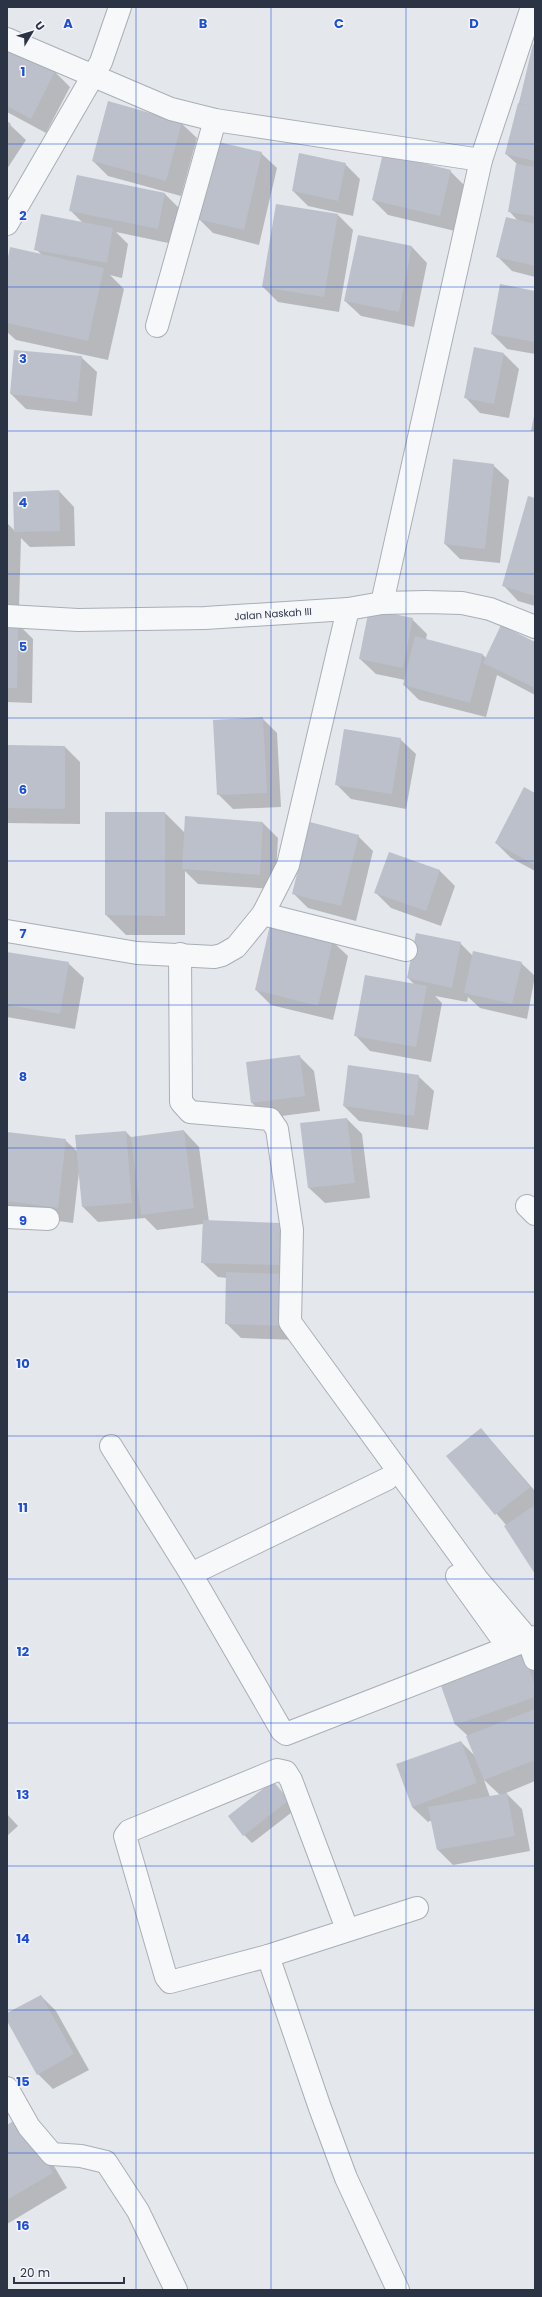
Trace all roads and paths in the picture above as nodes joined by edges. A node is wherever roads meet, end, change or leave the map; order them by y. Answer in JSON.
{"nodes":[{"id":1,"x":120,"y":7,"type":"edge"},
{"id":2,"x":532,"y":7,"type":"edge"},
{"id":3,"x":530,"y":32,"type":"edge"},
{"id":4,"x":7,"y":39,"type":"edge"},
{"id":5,"x":92,"y":75,"type":"junction"},
{"id":6,"x":215,"y":120,"type":"junction"},
{"id":7,"x":481,"y":160,"type":"junction"},
{"id":8,"x":9,"y":217,"type":"edge"},
{"id":9,"x":157,"y":326,"type":"dead end"},
{"id":10,"x":382,"y":603,"type":"junction"},
{"id":11,"x":348,"y":609,"type":"junction"},
{"id":12,"x":7,"y":616,"type":"edge"},
{"id":13,"x":535,"y":627,"type":"edge"},
{"id":14,"x":263,"y":914,"type":"junction"},
{"id":15,"x":7,"y":931,"type":"edge"},
{"id":16,"x":406,"y":950,"type":"dead end"},
{"id":17,"x":180,"y":954,"type":"junction"},
{"id":18,"x":7,"y":1217,"type":"edge"},
{"id":19,"x":48,"y":1219,"type":"dead end"},
{"id":20,"x":303,"y":1360,"type":"dead end"},
{"id":21,"x":111,"y":1446,"type":"dead end"},
{"id":22,"x":387,"y":1479,"type":"junction"},
{"id":23,"x":191,"y":1574,"type":"junction"},
{"id":24,"x":526,"y":1645,"type":"edge"},
{"id":25,"x":417,"y":1908,"type":"dead end"},
{"id":26,"x":347,"y":1929,"type":"junction"},
{"id":27,"x":268,"y":1956,"type":"junction"},
{"id":28,"x":7,"y":2088,"type":"edge"},
{"id":29,"x":176,"y":2290,"type":"edge"},
{"id":30,"x":398,"y":2290,"type":"edge"}],
"edges":[{"from":1,"to":5,"type":"street"},
{"from":2,"to":3,"type":"street"},
{"from":3,"to":7,"type":"street"},
{"from":4,"to":5,"type":"street"},
{"from":5,"to":6,"type":"street"},
{"from":5,"to":8,"type":"street"},
{"from":6,"to":7,"type":"street"},
{"from":6,"to":9,"type":"street"},
{"from":7,"to":10,"type":"street"},
{"from":10,"to":11,"type":"street","name":"Jalan Naskah III"},
{"from":10,"to":13,"type":"street","name":"Jalan Naskah III"},
{"from":11,"to":12,"type":"street","name":"Jalan Naskah III"},
{"from":11,"to":14,"type":"street"},
{"from":14,"to":16,"type":"street"},
{"from":14,"to":17,"type":"street"},
{"from":15,"to":17,"type":"street"},
{"from":17,"to":24,"type":"street"},
{"from":18,"to":19,"type":"street"},
{"from":20,"to":22,"type":"street"},
{"from":21,"to":23,"type":"street"},
{"from":22,"to":23,"type":"street"},
{"from":22,"to":24,"type":"street"},
{"from":23,"to":24,"type":"street"},
{"from":25,"to":26,"type":"street"},
{"from":26,"to":27,"type":"street"},
{"from":26,"to":27,"type":"street"},
{"from":27,"to":30,"type":"street"},
{"from":28,"to":29,"type":"street"}]}
